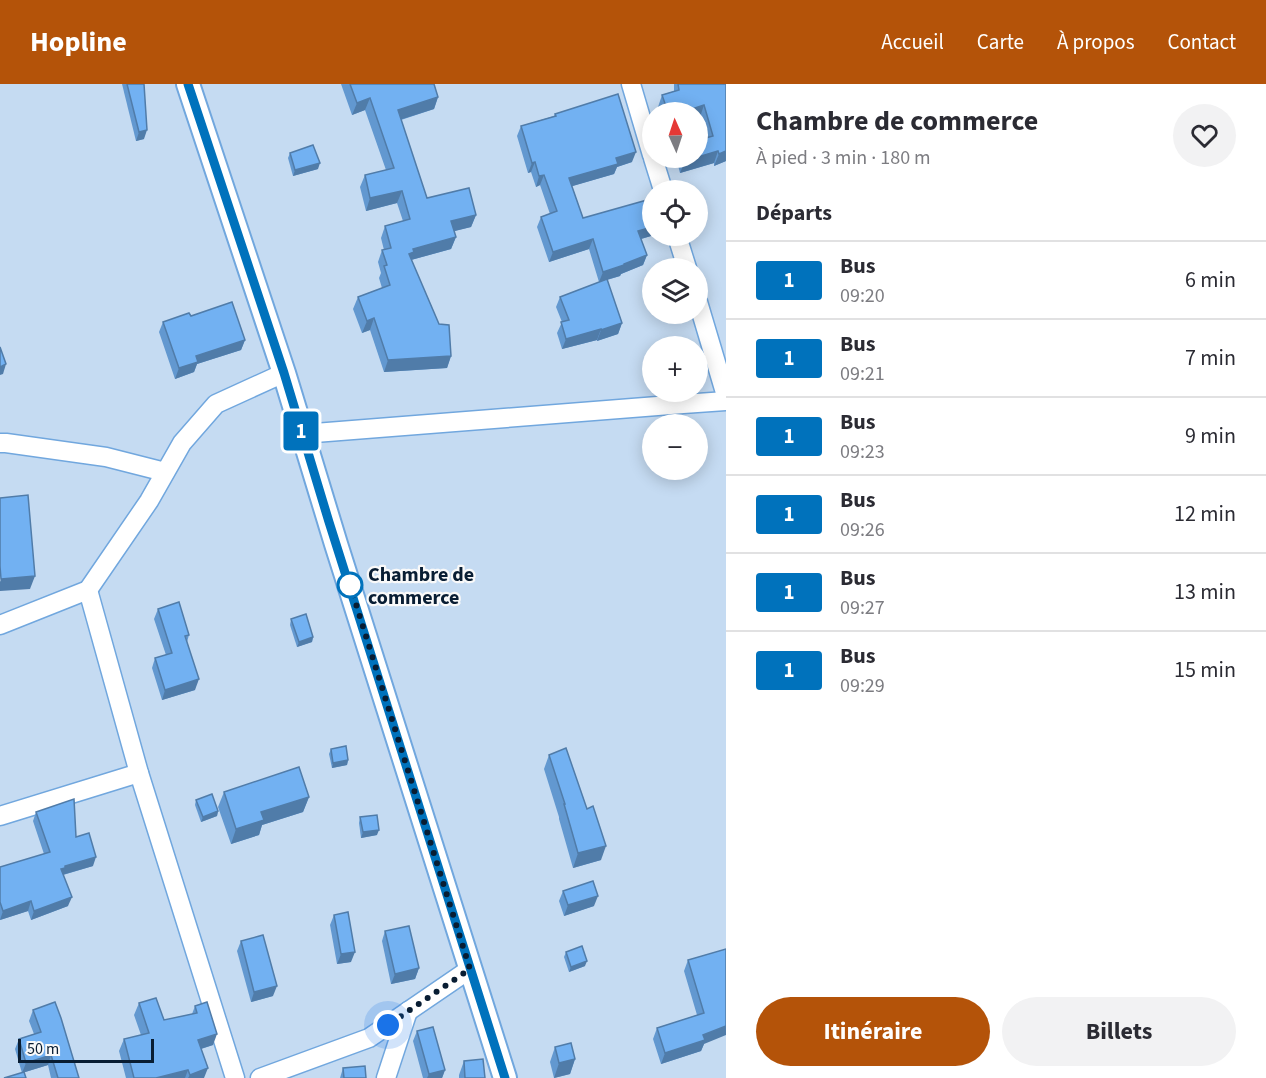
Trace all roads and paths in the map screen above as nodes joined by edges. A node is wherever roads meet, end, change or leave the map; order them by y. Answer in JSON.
{"nodes":[{"id":1,"x":188,"y":84,"type":"edge"},
{"id":2,"x":631,"y":84,"type":"edge"},
{"id":3,"x":642,"y":120,"type":"edge"},
{"id":4,"x":705,"y":324,"type":"edge"},
{"id":5,"x":284,"y":373,"type":"junction"},
{"id":6,"x":726,"y":396,"type":"edge"},
{"id":7,"x":726,"y":401,"type":"edge"},
{"id":8,"x":302,"y":434,"type":"junction"},
{"id":9,"x":0,"y":443,"type":"edge"},
{"id":10,"x":165,"y":472,"type":"junction"},
{"id":11,"x":88,"y":590,"type":"junction"},
{"id":12,"x":0,"y":625,"type":"edge"},
{"id":13,"x":139,"y":773,"type":"junction"},
{"id":14,"x":0,"y":816,"type":"edge"},
{"id":15,"x":470,"y":969,"type":"junction"},
{"id":16,"x":408,"y":1011,"type":"junction"},
{"id":17,"x":235,"y":1078,"type":"edge"},
{"id":18,"x":260,"y":1078,"type":"edge"},
{"id":19,"x":386,"y":1078,"type":"edge"},
{"id":20,"x":506,"y":1078,"type":"edge"}],
"edges":[{"from":1,"to":5,"type":"main road"},
{"from":2,"to":3,"type":"street"},
{"from":4,"to":6,"type":"street"},
{"from":5,"to":8,"type":"main road"},
{"from":5,"to":10,"type":"street"},
{"from":7,"to":8,"type":"street"},
{"from":8,"to":15,"type":"main road"},
{"from":9,"to":10,"type":"street"},
{"from":10,"to":11,"type":"street"},
{"from":11,"to":12,"type":"street"},
{"from":11,"to":13,"type":"street"},
{"from":13,"to":14,"type":"street"},
{"from":13,"to":17,"type":"street"},
{"from":15,"to":16,"type":"street"},
{"from":15,"to":20,"type":"main road"},
{"from":16,"to":18,"type":"street"},
{"from":16,"to":19,"type":"street"}]}
